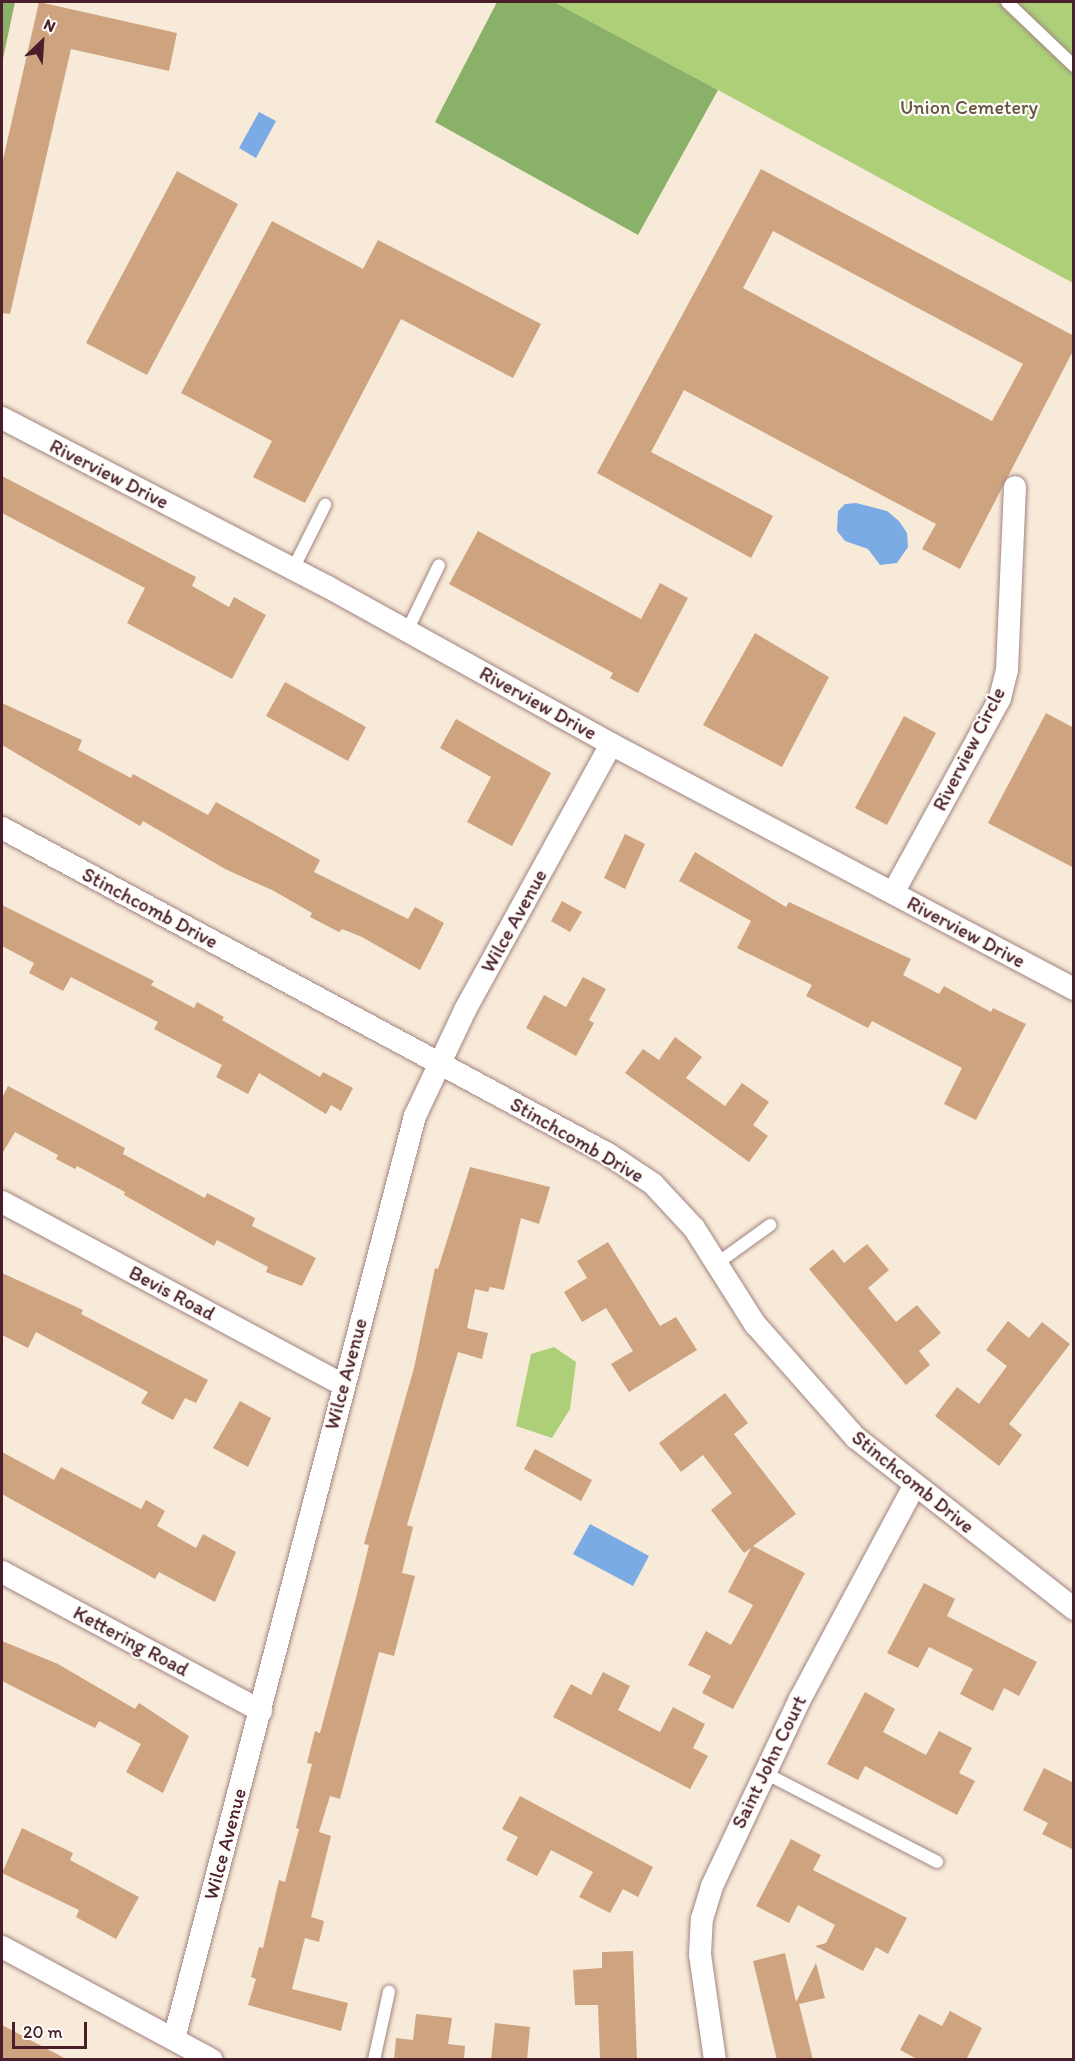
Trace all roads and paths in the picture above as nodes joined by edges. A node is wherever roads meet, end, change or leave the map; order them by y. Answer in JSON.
{"nodes":[{"id":1,"x":1007,"y":2,"type":"edge"},
{"id":2,"x":1074,"y":66,"type":"edge"},
{"id":3,"x":2,"y":418,"type":"edge"},
{"id":4,"x":1015,"y":487,"type":"dead end"},
{"id":5,"x":325,"y":505,"type":"dead end"},
{"id":6,"x":439,"y":565,"type":"dead end"},
{"id":7,"x":293,"y":569,"type":"junction"},
{"id":8,"x":407,"y":631,"type":"junction"},
{"id":9,"x":611,"y":744,"type":"junction"},
{"id":10,"x":2,"y":828,"type":"edge"},
{"id":11,"x":893,"y":893,"type":"junction"},
{"id":12,"x":1074,"y":989,"type":"edge"},
{"id":13,"x":439,"y":1063,"type":"junction"},
{"id":14,"x":2,"y":1202,"type":"edge"},
{"id":15,"x":770,"y":1225,"type":"dead end"},
{"id":16,"x":716,"y":1264,"type":"junction"},
{"id":17,"x":343,"y":1385,"type":"junction"},
{"id":18,"x":914,"y":1486,"type":"junction"},
{"id":19,"x":2,"y":1572,"type":"edge"},
{"id":20,"x":1074,"y":1610,"type":"edge"},
{"id":21,"x":261,"y":1711,"type":"junction"},
{"id":22,"x":763,"y":1772,"type":"junction"},
{"id":23,"x":937,"y":1862,"type":"dead end"},
{"id":24,"x":2,"y":1947,"type":"edge"},
{"id":25,"x":389,"y":1992,"type":"dead end"},
{"id":26,"x":174,"y":2039,"type":"junction"},
{"id":27,"x":212,"y":2060,"type":"edge"},
{"id":28,"x":374,"y":2060,"type":"edge"},
{"id":29,"x":715,"y":2060,"type":"edge"}],
"edges":[{"from":1,"to":2,"type":"lane"},
{"from":3,"to":7,"type":"street","name":"Riverview Drive"},
{"from":4,"to":11,"type":"street","name":"Riverview Circle"},
{"from":5,"to":7,"type":"lane"},
{"from":6,"to":8,"type":"lane"},
{"from":7,"to":8,"type":"street","name":"Riverview Drive"},
{"from":8,"to":9,"type":"street","name":"Riverview Drive"},
{"from":9,"to":11,"type":"street","name":"Riverview Drive"},
{"from":9,"to":13,"type":"street","name":"Wilce Avenue"},
{"from":10,"to":13,"type":"street","name":"Stinchcomb Drive"},
{"from":11,"to":12,"type":"street","name":"Riverview Drive"},
{"from":13,"to":16,"type":"street","name":"Stinchcomb Drive"},
{"from":13,"to":17,"type":"street","name":"Wilce Avenue"},
{"from":14,"to":17,"type":"street","name":"Bevis Road"},
{"from":15,"to":16,"type":"lane"},
{"from":16,"to":18,"type":"street","name":"Stinchcomb Drive"},
{"from":17,"to":21,"type":"street","name":"Wilce Avenue"},
{"from":18,"to":20,"type":"street","name":"Stinchcomb Drive"},
{"from":18,"to":22,"type":"street","name":"Saint John Court"},
{"from":19,"to":21,"type":"street","name":"Kettering Road"},
{"from":21,"to":26,"type":"street","name":"Wilce Avenue"},
{"from":22,"to":23,"type":"lane"},
{"from":22,"to":29,"type":"street","name":"Saint John Court"},
{"from":24,"to":26,"type":"street"},
{"from":25,"to":28,"type":"lane"},
{"from":26,"to":27,"type":"street"}]}
